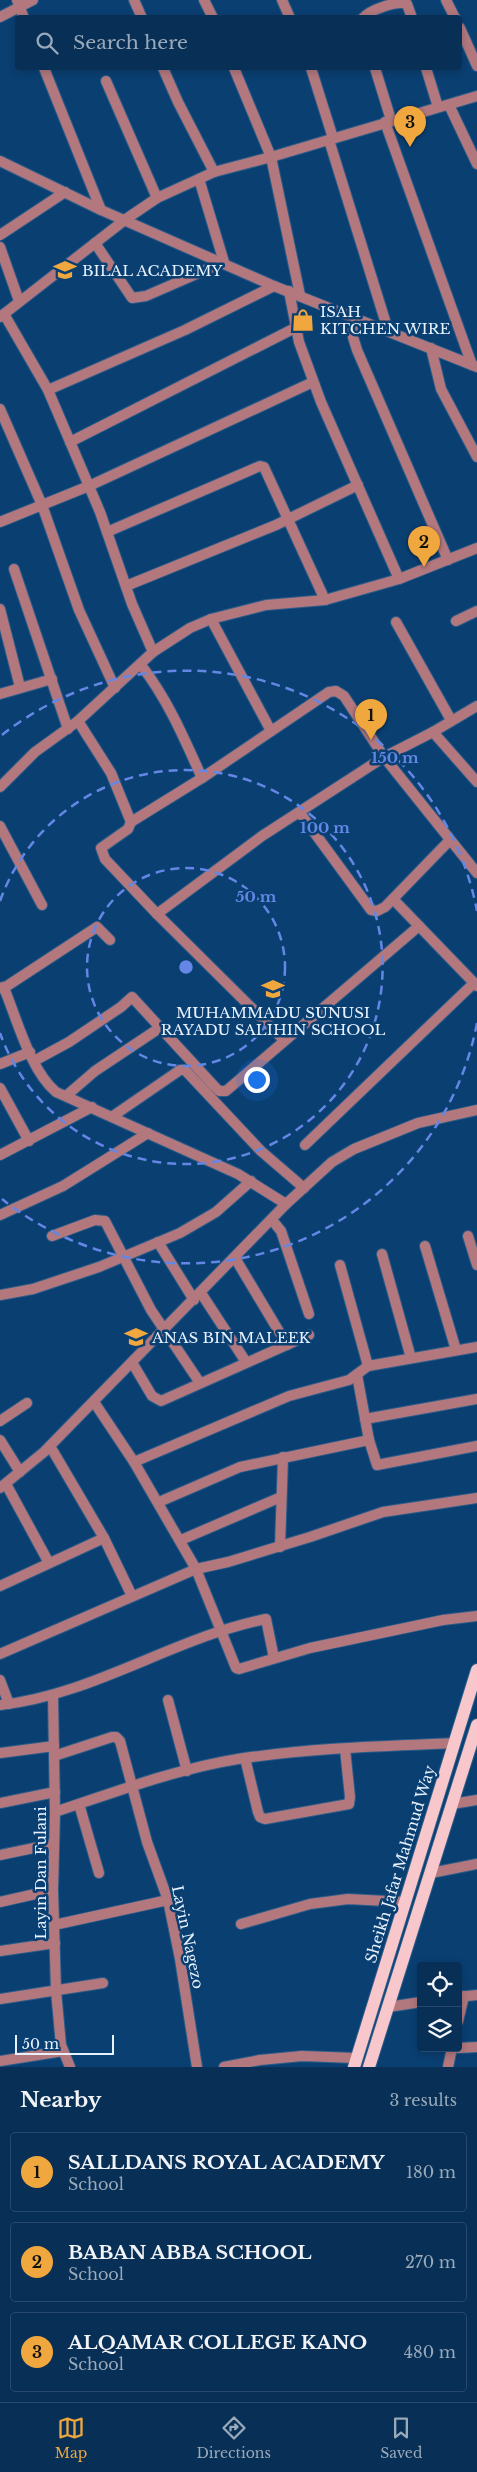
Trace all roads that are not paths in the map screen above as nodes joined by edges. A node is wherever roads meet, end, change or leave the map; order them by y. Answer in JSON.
{"nodes":[{"id":1,"x":33,"y":0,"type":"edge"},
{"id":2,"x":134,"y":0,"type":"edge"},
{"id":3,"x":204,"y":0,"type":"edge"},
{"id":4,"x":282,"y":0,"type":"edge"},
{"id":5,"x":446,"y":0,"type":"edge"},
{"id":6,"x":19,"y":4,"type":"edge"},
{"id":7,"x":141,"y":15,"type":"edge"},
{"id":8,"x":212,"y":15,"type":"edge"},
{"id":9,"x":289,"y":15,"type":"edge"},
{"id":10,"x":366,"y":15,"type":"edge"},
{"id":11,"x":411,"y":15,"type":"edge"},
{"id":12,"x":454,"y":15,"type":"edge"},
{"id":13,"x":0,"y":17,"type":"edge"},
{"id":14,"x":462,"y":32,"type":"edge"},
{"id":15,"x":477,"y":66,"type":"edge"},
{"id":16,"x":45,"y":70,"type":"edge"},
{"id":17,"x":164,"y":70,"type":"edge"},
{"id":18,"x":235,"y":70,"type":"edge"},
{"id":19,"x":311,"y":70,"type":"edge"},
{"id":20,"x":375,"y":70,"type":"edge"},
{"id":21,"x":427,"y":70,"type":"edge"},
{"id":22,"x":106,"y":82,"type":"dead end"},
{"id":23,"x":477,"y":96,"type":"edge"},
{"id":24,"x":449,"y":105,"type":"junction"},
{"id":25,"x":438,"y":108,"type":"junction"},
{"id":26,"x":388,"y":121,"type":"junction"},
{"id":27,"x":331,"y":139,"type":"junction"},
{"id":28,"x":271,"y":157,"type":"junction"},
{"id":29,"x":1,"y":159,"type":"edge"},
{"id":30,"x":477,"y":164,"type":"edge"},
{"id":31,"x":214,"y":172,"type":"junction"},
{"id":32,"x":199,"y":180,"type":"junction"},
{"id":33,"x":65,"y":192,"type":"junction"},
{"id":34,"x":157,"y":198,"type":"junction"},
{"id":35,"x":101,"y":210,"type":"junction"},
{"id":36,"x":126,"y":219,"type":"junction"},
{"id":37,"x":0,"y":235,"type":"edge"},
{"id":38,"x":95,"y":243,"type":"junction"},
{"id":39,"x":0,"y":247,"type":"edge"},
{"id":40,"x":224,"y":262,"type":"junction"},
{"id":41,"x":274,"y":286,"type":"junction"},
{"id":42,"x":289,"y":291,"type":"junction"},
{"id":43,"x":300,"y":295,"type":"junction"},
{"id":44,"x":19,"y":301,"type":"junction"},
{"id":45,"x":2,"y":316,"type":"edge"},
{"id":46,"x":352,"y":316,"type":"junction"},
{"id":47,"x":295,"y":328,"type":"junction"},
{"id":48,"x":388,"y":330,"type":"junction"},
{"id":49,"x":431,"y":348,"type":"junction"},
{"id":50,"x":475,"y":366,"type":"edge"},
{"id":51,"x":313,"y":382,"type":"junction"},
{"id":52,"x":48,"y":390,"type":"junction"},
{"id":53,"x":0,"y":409,"type":"edge"},
{"id":54,"x":70,"y":442,"type":"junction"},
{"id":55,"x":477,"y":457,"type":"edge"},
{"id":56,"x":358,"y":485,"type":"junction"},
{"id":57,"x":89,"y":486,"type":"junction"},
{"id":58,"x":42,"y":505,"type":"junction"},
{"id":59,"x":288,"y":519,"type":"junction"},
{"id":60,"x":0,"y":522,"type":"edge"},
{"id":61,"x":107,"y":532,"type":"junction"},
{"id":62,"x":477,"y":548,"type":"edge"},
{"id":63,"x":448,"y":560,"type":"junction"},
{"id":64,"x":14,"y":569,"type":"dead end"},
{"id":65,"x":399,"y":579,"type":"junction"},
{"id":66,"x":126,"y":586,"type":"junction"},
{"id":67,"x":325,"y":600,"type":"junction"},
{"id":68,"x":0,"y":609,"type":"edge"},
{"id":69,"x":477,"y":611,"type":"edge"},
{"id":70,"x":211,"y":619,"type":"junction"},
{"id":71,"x":456,"y":621,"type":"dead end"},
{"id":72,"x":396,"y":622,"type":"dead end"},
{"id":73,"x":3,"y":630,"type":"edge"},
{"id":74,"x":153,"y":652,"type":"junction"},
{"id":75,"x":141,"y":665,"type":"junction"},
{"id":76,"x":52,"y":680,"type":"junction"},
{"id":77,"x":20,"y":687,"type":"junction"},
{"id":78,"x":115,"y":688,"type":"junction"},
{"id":79,"x":0,"y":694,"type":"edge"},
{"id":80,"x":477,"y":706,"type":"edge"},
{"id":81,"x":451,"y":720,"type":"junction"},
{"id":82,"x":78,"y":721,"type":"junction"},
{"id":83,"x":68,"y":728,"type":"junction"},
{"id":84,"x":271,"y":731,"type":"junction"},
{"id":85,"x":433,"y":732,"type":"junction"},
{"id":86,"x":384,"y":757,"type":"junction"},
{"id":87,"x":202,"y":778,"type":"junction"},
{"id":88,"x":477,"y":782,"type":"edge"},
{"id":89,"x":0,"y":787,"type":"edge"},
{"id":90,"x":300,"y":813,"type":"junction"},
{"id":91,"x":131,"y":822,"type":"junction"},
{"id":92,"x":0,"y":826,"type":"edge"},
{"id":93,"x":449,"y":840,"type":"junction"},
{"id":94,"x":477,"y":873,"type":"edge"},
{"id":95,"x":393,"y":899,"type":"junction"},
{"id":96,"x":42,"y":905,"type":"dead end"},
{"id":97,"x":157,"y":914,"type":"junction"},
{"id":98,"x":419,"y":926,"type":"junction"},
{"id":99,"x":110,"y":940,"type":"dead end"},
{"id":100,"x":476,"y":985,"type":"edge"},
{"id":101,"x":2,"y":988,"type":"edge"},
{"id":102,"x":161,"y":1027,"type":"junction"},
{"id":103,"x":284,"y":1040,"type":"junction"},
{"id":104,"x":32,"y":1056,"type":"junction"},
{"id":105,"x":0,"y":1064,"type":"edge"},
{"id":106,"x":0,"y":1088,"type":"edge"},
{"id":107,"x":66,"y":1096,"type":"junction"},
{"id":108,"x":92,"y":1107,"type":"junction"},
{"id":109,"x":477,"y":1110,"type":"edge"},
{"id":110,"x":113,"y":1116,"type":"junction"},
{"id":111,"x":148,"y":1133,"type":"junction"},
{"id":112,"x":29,"y":1141,"type":"junction"},
{"id":113,"x":305,"y":1145,"type":"dead end"},
{"id":114,"x":0,"y":1156,"type":"edge"},
{"id":115,"x":251,"y":1181,"type":"junction"},
{"id":116,"x":304,"y":1188,"type":"junction"},
{"id":117,"x":286,"y":1204,"type":"junction"},
{"id":118,"x":0,"y":1215,"type":"edge"},
{"id":119,"x":272,"y":1220,"type":"junction"},
{"id":120,"x":52,"y":1236,"type":"dead end"},
{"id":121,"x":468,"y":1236,"type":"dead end"},
{"id":122,"x":158,"y":1242,"type":"junction"},
{"id":123,"x":425,"y":1246,"type":"dead end"},
{"id":124,"x":382,"y":1254,"type":"dead end"},
{"id":125,"x":123,"y":1257,"type":"junction"},
{"id":126,"x":235,"y":1258,"type":"junction"},
{"id":127,"x":340,"y":1265,"type":"dead end"},
{"id":128,"x":477,"y":1265,"type":"edge"},
{"id":129,"x":0,"y":1295,"type":"edge"},
{"id":130,"x":197,"y":1296,"type":"junction"},
{"id":131,"x":309,"y":1314,"type":"dead end"},
{"id":132,"x":165,"y":1329,"type":"junction"},
{"id":133,"x":309,"y":1335,"type":"dead end"},
{"id":134,"x":287,"y":1345,"type":"junction"},
{"id":135,"x":477,"y":1347,"type":"edge"},
{"id":136,"x":456,"y":1350,"type":"junction"},
{"id":137,"x":411,"y":1358,"type":"junction"},
{"id":138,"x":246,"y":1362,"type":"junction"},
{"id":139,"x":132,"y":1364,"type":"junction"},
{"id":140,"x":368,"y":1366,"type":"junction"},
{"id":141,"x":357,"y":1375,"type":"junction"},
{"id":142,"x":200,"y":1383,"type":"junction"},
{"id":143,"x":477,"y":1399,"type":"edge"},
{"id":144,"x":94,"y":1402,"type":"junction"},
{"id":145,"x":27,"y":1403,"type":"dead end"},
{"id":146,"x":366,"y":1419,"type":"junction"},
{"id":147,"x":0,"y":1421,"type":"edge"},
{"id":148,"x":0,"y":1440,"type":"edge"},
{"id":149,"x":369,"y":1440,"type":"junction"},
{"id":150,"x":50,"y":1446,"type":"junction"},
{"id":151,"x":477,"y":1446,"type":"edge"},
{"id":152,"x":283,"y":1457,"type":"junction"},
{"id":153,"x":134,"y":1462,"type":"junction"},
{"id":154,"x":20,"y":1472,"type":"junction"},
{"id":155,"x":3,"y":1486,"type":"edge"},
{"id":156,"x":281,"y":1497,"type":"junction"},
{"id":157,"x":477,"y":1498,"type":"edge"},
{"id":158,"x":158,"y":1502,"type":"junction"},
{"id":159,"x":104,"y":1538,"type":"junction"},
{"id":160,"x":181,"y":1540,"type":"junction"},
{"id":161,"x":280,"y":1546,"type":"junction"},
{"id":162,"x":49,"y":1563,"type":"junction"},
{"id":163,"x":196,"y":1568,"type":"junction"},
{"id":164,"x":0,"y":1585,"type":"edge"},
{"id":165,"x":132,"y":1596,"type":"junction"},
{"id":166,"x":477,"y":1616,"type":"edge"},
{"id":167,"x":220,"y":1633,"type":"junction"},
{"id":168,"x":0,"y":1654,"type":"edge"},
{"id":169,"x":274,"y":1658,"type":"junction"},
{"id":170,"x":477,"y":1670,"type":"edge"},
{"id":171,"x":0,"y":1680,"type":"edge"},
{"id":172,"x":53,"y":1695,"type":"junction"},
{"id":173,"x":168,"y":1700,"type":"dead end"},
{"id":174,"x":5,"y":1705,"type":"edge"},
{"id":175,"x":476,"y":1729,"type":"edge"},
{"id":176,"x":454,"y":1743,"type":"junction"},
{"id":177,"x":345,"y":1749,"type":"junction"},
{"id":178,"x":54,"y":1751,"type":"junction"},
{"id":179,"x":0,"y":1753,"type":"edge"},
{"id":180,"x":244,"y":1758,"type":"junction"},
{"id":181,"x":187,"y":1771,"type":"junction"},
{"id":182,"x":131,"y":1787,"type":"junction"},
{"id":183,"x":55,"y":1792,"type":"junction"},
{"id":184,"x":477,"y":1800,"type":"edge"},
{"id":185,"x":0,"y":1803,"type":"edge"},
{"id":186,"x":79,"y":1804,"type":"junction"},
{"id":187,"x":452,"y":1804,"type":"junction"},
{"id":188,"x":55,"y":1812,"type":"junction"},
{"id":189,"x":53,"y":1844,"type":"junction"},
{"id":190,"x":0,"y":1855,"type":"edge"},
{"id":191,"x":477,"y":1864,"type":"edge"},
{"id":192,"x":99,"y":1873,"type":"dead end"},
{"id":193,"x":431,"y":1873,"type":"junction"},
{"id":194,"x":53,"y":1890,"type":"junction"},
{"id":195,"x":168,"y":1900,"type":"junction"},
{"id":196,"x":0,"y":1902,"type":"edge"},
{"id":197,"x":406,"y":1902,"type":"junction"},
{"id":198,"x":241,"y":1924,"type":"dead end"},
{"id":199,"x":54,"y":1925,"type":"junction"},
{"id":200,"x":55,"y":1943,"type":"junction"},
{"id":201,"x":0,"y":1951,"type":"edge"},
{"id":202,"x":103,"y":1982,"type":"dead end"},
{"id":203,"x":56,"y":1991,"type":"junction"},
{"id":204,"x":477,"y":1994,"type":"edge"},
{"id":205,"x":462,"y":1997,"type":"edge"},
{"id":206,"x":0,"y":1998,"type":"edge"},
{"id":207,"x":417,"y":2003,"type":"edge"},
{"id":208,"x":388,"y":2007,"type":"junction"},
{"id":209,"x":477,"y":2047,"type":"edge"},
{"id":210,"x":462,"y":2048,"type":"edge"},
{"id":211,"x":63,"y":2051,"type":"junction"},
{"id":212,"x":453,"y":2052,"type":"edge"},
{"id":213,"x":0,"y":2061,"type":"edge"},
{"id":214,"x":355,"y":2063,"type":"edge"},
{"id":215,"x":70,"y":2067,"type":"edge"},
{"id":216,"x":197,"y":2067,"type":"edge"},
{"id":217,"x":224,"y":2067,"type":"edge"},
{"id":218,"x":369,"y":2067,"type":"edge"},
{"id":219,"x":448,"y":2067,"type":"edge"}],
"edges":[{"from":1,"to":6,"type":"street"},
{"from":2,"to":7,"type":"street"},
{"from":3,"to":8,"type":"street"},
{"from":4,"to":9,"type":"street"},
{"from":5,"to":12,"type":"street"},
{"from":6,"to":13,"type":"street"},
{"from":10,"to":11,"type":"street"},
{"from":14,"to":15,"type":"street"},
{"from":16,"to":35,"type":"street"},
{"from":17,"to":31,"type":"street"},
{"from":18,"to":28,"type":"street"},
{"from":19,"to":27,"type":"street"},
{"from":20,"to":26,"type":"street"},
{"from":21,"to":25,"type":"street"},
{"from":22,"to":34,"type":"street"},
{"from":23,"to":24,"type":"street"},
{"from":24,"to":25,"type":"street"},
{"from":24,"to":30,"type":"street"},
{"from":25,"to":26,"type":"street"},
{"from":26,"to":27,"type":"street"},
{"from":26,"to":50,"type":"street"},
{"from":27,"to":28,"type":"street"},
{"from":27,"to":48,"type":"street"},
{"from":28,"to":31,"type":"street"},
{"from":28,"to":43,"type":"street"},
{"from":29,"to":33,"type":"street"},
{"from":31,"to":32,"type":"street"},
{"from":32,"to":34,"type":"street"},
{"from":32,"to":40,"type":"street"},
{"from":33,"to":35,"type":"street"},
{"from":33,"to":37,"type":"street"},
{"from":34,"to":36,"type":"street"},
{"from":35,"to":36,"type":"street"},
{"from":36,"to":38,"type":"street"},
{"from":36,"to":40,"type":"street"},
{"from":38,"to":40,"type":"street"},
{"from":38,"to":44,"type":"street"},
{"from":39,"to":44,"type":"street"},
{"from":40,"to":41,"type":"street"},
{"from":41,"to":42,"type":"street"},
{"from":41,"to":52,"type":"street"},
{"from":42,"to":43,"type":"street"},
{"from":42,"to":47,"type":"street"},
{"from":43,"to":46,"type":"street"},
{"from":44,"to":45,"type":"street"},
{"from":45,"to":52,"type":"street"},
{"from":46,"to":48,"type":"street"},
{"from":46,"to":63,"type":"street"},
{"from":47,"to":51,"type":"street"},
{"from":47,"to":54,"type":"street"},
{"from":48,"to":49,"type":"street"},
{"from":49,"to":50,"type":"street"},
{"from":49,"to":55,"type":"street"},
{"from":51,"to":56,"type":"street"},
{"from":51,"to":57,"type":"street"},
{"from":52,"to":54,"type":"street"},
{"from":53,"to":58,"type":"street"},
{"from":54,"to":57,"type":"street"},
{"from":56,"to":59,"type":"street"},
{"from":56,"to":65,"type":"street"},
{"from":57,"to":58,"type":"street"},
{"from":57,"to":61,"type":"street"},
{"from":58,"to":60,"type":"street"},
{"from":58,"to":78,"type":"street"},
{"from":59,"to":61,"type":"street"},
{"from":59,"to":66,"type":"street"},
{"from":59,"to":67,"type":"street"},
{"from":61,"to":66,"type":"street"},
{"from":62,"to":63,"type":"street"},
{"from":63,"to":65,"type":"street"},
{"from":64,"to":76,"type":"street"},
{"from":65,"to":67,"type":"street"},
{"from":66,"to":74,"type":"street"},
{"from":67,"to":70,"type":"street"},
{"from":68,"to":73,"type":"street"},
{"from":69,"to":71,"type":"street"},
{"from":70,"to":74,"type":"street"},
{"from":70,"to":84,"type":"street"},
{"from":72,"to":81,"type":"street"},
{"from":73,"to":77,"type":"street"},
{"from":74,"to":75,"type":"street"},
{"from":75,"to":78,"type":"street"},
{"from":75,"to":87,"type":"street"},
{"from":76,"to":77,"type":"street"},
{"from":76,"to":83,"type":"street"},
{"from":77,"to":79,"type":"street"},
{"from":78,"to":82,"type":"street"},
{"from":80,"to":81,"type":"street"},
{"from":81,"to":85,"type":"street"},
{"from":82,"to":83,"type":"street"},
{"from":82,"to":91,"type":"street"},
{"from":83,"to":89,"type":"street"},
{"from":84,"to":86,"type":"street"},
{"from":84,"to":87,"type":"street"},
{"from":85,"to":86,"type":"street"},
{"from":85,"to":88,"type":"street"},
{"from":86,"to":90,"type":"street"},
{"from":86,"to":93,"type":"street"},
{"from":87,"to":91,"type":"street"},
{"from":90,"to":95,"type":"street"},
{"from":90,"to":97,"type":"street"},
{"from":91,"to":97,"type":"street"},
{"from":92,"to":96,"type":"street"},
{"from":93,"to":94,"type":"street"},
{"from":93,"to":95,"type":"street"},
{"from":95,"to":98,"type":"street"},
{"from":97,"to":103,"type":"street"},
{"from":98,"to":100,"type":"street"},
{"from":98,"to":103,"type":"street"},
{"from":99,"to":101,"type":"street"},
{"from":100,"to":113,"type":"street"},
{"from":101,"to":104,"type":"street"},
{"from":102,"to":103,"type":"street"},
{"from":102,"to":104,"type":"street"},
{"from":102,"to":107,"type":"street"},
{"from":104,"to":105,"type":"street"},
{"from":104,"to":107,"type":"street"},
{"from":106,"to":112,"type":"street"},
{"from":107,"to":108,"type":"street"},
{"from":108,"to":110,"type":"street"},
{"from":108,"to":112,"type":"street"},
{"from":109,"to":116,"type":"street"},
{"from":110,"to":111,"type":"street"},
{"from":110,"to":116,"type":"street"},
{"from":111,"to":115,"type":"street"},
{"from":111,"to":118,"type":"street"},
{"from":112,"to":114,"type":"street"},
{"from":115,"to":117,"type":"street"},
{"from":115,"to":122,"type":"street"},
{"from":116,"to":117,"type":"street"},
{"from":117,"to":119,"type":"street"},
{"from":119,"to":126,"type":"street"},
{"from":119,"to":131,"type":"street"},
{"from":120,"to":125,"type":"street"},
{"from":121,"to":128,"type":"street"},
{"from":122,"to":125,"type":"street"},
{"from":122,"to":130,"type":"street"},
{"from":123,"to":136,"type":"street"},
{"from":124,"to":137,"type":"street"},
{"from":125,"to":129,"type":"street"},
{"from":125,"to":132,"type":"street"},
{"from":126,"to":130,"type":"street"},
{"from":126,"to":134,"type":"street"},
{"from":127,"to":140,"type":"street"},
{"from":130,"to":132,"type":"street"},
{"from":130,"to":138,"type":"street"},
{"from":132,"to":139,"type":"street"},
{"from":132,"to":142,"type":"street"},
{"from":133,"to":134,"type":"street"},
{"from":134,"to":138,"type":"street"},
{"from":135,"to":136,"type":"street"},
{"from":136,"to":137,"type":"street"},
{"from":137,"to":140,"type":"street"},
{"from":138,"to":142,"type":"street"},
{"from":139,"to":142,"type":"street"},
{"from":139,"to":144,"type":"street"},
{"from":140,"to":141,"type":"street"},
{"from":141,"to":146,"type":"street"},
{"from":141,"to":153,"type":"street"},
{"from":143,"to":146,"type":"street"},
{"from":144,"to":150,"type":"street"},
{"from":144,"to":153,"type":"street"},
{"from":145,"to":147,"type":"street"},
{"from":146,"to":149,"type":"street"},
{"from":148,"to":154,"type":"street"},
{"from":149,"to":151,"type":"street"},
{"from":149,"to":152,"type":"street"},
{"from":150,"to":154,"type":"street"},
{"from":150,"to":159,"type":"street"},
{"from":152,"to":156,"type":"street"},
{"from":152,"to":158,"type":"street"},
{"from":153,"to":158,"type":"street"},
{"from":154,"to":155,"type":"street"},
{"from":155,"to":162,"type":"street"},
{"from":156,"to":160,"type":"street"},
{"from":156,"to":161,"type":"street"},
{"from":157,"to":161,"type":"street"},
{"from":158,"to":160,"type":"street"},
{"from":159,"to":162,"type":"street"},
{"from":159,"to":165,"type":"street"},
{"from":160,"to":163,"type":"street"},
{"from":161,"to":163,"type":"street"},
{"from":162,"to":164,"type":"street"},
{"from":163,"to":165,"type":"street"},
{"from":163,"to":167,"type":"street"},
{"from":165,"to":168,"type":"street"},
{"from":166,"to":169,"type":"street"},
{"from":167,"to":169,"type":"street"},
{"from":167,"to":169,"type":"street"},
{"from":167,"to":172,"type":"street"},
{"from":170,"to":176,"type":"main road","name":"Sheikh Jafar Mahmud Way"},
{"from":171,"to":174,"type":"street"},
{"from":172,"to":174,"type":"street"},
{"from":172,"to":178,"type":"street","name":"Layin Dan Fulani"},
{"from":173,"to":181,"type":"street"},
{"from":175,"to":187,"type":"main road","name":"Sheikh Jafar Mahmud Way"},
{"from":176,"to":177,"type":"street"},
{"from":176,"to":197,"type":"main road","name":"Sheikh Jafar Mahmud Way"},
{"from":177,"to":180,"type":"street"},
{"from":177,"to":180,"type":"street"},
{"from":178,"to":179,"type":"street"},
{"from":178,"to":182,"type":"street","name":"Layin Nagezo"},
{"from":178,"to":183,"type":"street","name":"Layin Dan Fulani"},
{"from":180,"to":181,"type":"street"},
{"from":181,"to":182,"type":"street"},
{"from":182,"to":186,"type":"street"},
{"from":182,"to":195,"type":"street","name":"Layin Nagezo"},
{"from":183,"to":185,"type":"street"},
{"from":183,"to":188,"type":"street","name":"Layin Dan Fulani"},
{"from":184,"to":187,"type":"street"},
{"from":186,"to":188,"type":"street"},
{"from":186,"to":192,"type":"street"},
{"from":187,"to":193,"type":"main road","name":"Sheikh Jafar Mahmud Way"},
{"from":188,"to":189,"type":"street","name":"Layin Dan Fulani"},
{"from":189,"to":190,"type":"street"},
{"from":189,"to":194,"type":"street","name":"Layin Dan Fulani"},
{"from":191,"to":193,"type":"street"},
{"from":193,"to":208,"type":"main road","name":"Sheikh Jafar Mahmud Way"},
{"from":194,"to":196,"type":"street"},
{"from":194,"to":199,"type":"street","name":"Layin Dan Fulani"},
{"from":195,"to":199,"type":"street"},
{"from":195,"to":216,"type":"street","name":"Layin Nagezo"},
{"from":197,"to":198,"type":"street"},
{"from":197,"to":214,"type":"main road","name":"Sheikh Jafar Mahmud Way"},
{"from":199,"to":200,"type":"street","name":"Layin Dan Fulani"},
{"from":200,"to":201,"type":"street"},
{"from":200,"to":203,"type":"street","name":"Layin Dan Fulani"},
{"from":202,"to":203,"type":"street"},
{"from":203,"to":206,"type":"street"},
{"from":203,"to":211,"type":"street","name":"Layin Dan Fulani"},
{"from":204,"to":205,"type":"street"},
{"from":207,"to":208,"type":"street"},
{"from":208,"to":218,"type":"main road","name":"Sheikh Jafar Mahmud Way"},
{"from":209,"to":210,"type":"street"},
{"from":211,"to":213,"type":"street"},
{"from":211,"to":215,"type":"street","name":"Layin Dan Fulani"},
{"from":212,"to":219,"type":"street"},
{"from":214,"to":217,"type":"street"}]}
